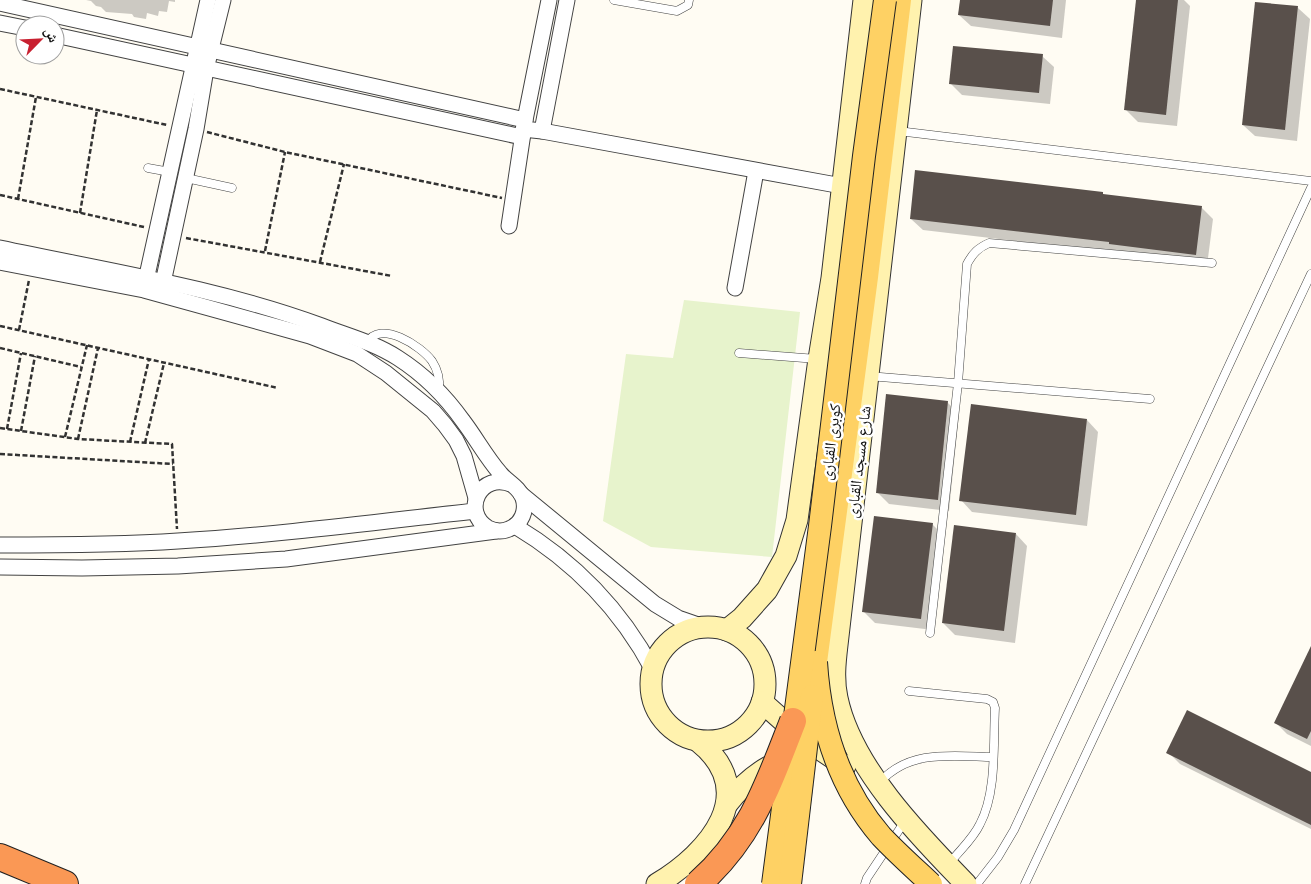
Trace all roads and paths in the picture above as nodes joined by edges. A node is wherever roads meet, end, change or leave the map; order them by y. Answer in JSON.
{"nodes":[{"id":1,"x":208,"y":0,"type":"edge"},
{"id":2,"x":223,"y":0,"type":"edge"},
{"id":3,"x":549,"y":0,"type":"edge"},
{"id":4,"x":567,"y":0,"type":"edge"},
{"id":5,"x":614,"y":0,"type":"edge"},
{"id":6,"x":689,"y":0,"type":"edge"},
{"id":7,"x":864,"y":0,"type":"edge"},
{"id":8,"x":885,"y":0,"type":"edge"},
{"id":9,"x":900,"y":0,"type":"edge"},
{"id":10,"x":911,"y":0,"type":"edge"},
{"id":11,"x":0,"y":3,"type":"edge"},
{"id":12,"x":0,"y":23,"type":"edge"},
{"id":13,"x":15,"y":26,"type":"edge"},
{"id":14,"x":65,"y":37,"type":"edge"},
{"id":15,"x":204,"y":49,"type":"junction"},
{"id":16,"x":200,"y":67,"type":"junction"},
{"id":17,"x":0,"y":89,"type":"edge"},
{"id":18,"x":36,"y":97,"type":"junction"},
{"id":19,"x":97,"y":110,"type":"junction"},
{"id":20,"x":180,"y":127,"type":"junction"},
{"id":21,"x":196,"y":129,"type":"junction"},
{"id":22,"x":523,"y":129,"type":"junction"},
{"id":23,"x":542,"y":131,"type":"junction"},
{"id":24,"x":896,"y":131,"type":"junction"},
{"id":25,"x":285,"y":152,"type":"junction"},
{"id":26,"x":344,"y":164,"type":"junction"},
{"id":27,"x":148,"y":168,"type":"dead end"},
{"id":28,"x":756,"y":171,"type":"junction"},
{"id":29,"x":170,"y":172,"type":"junction"},
{"id":30,"x":186,"y":178,"type":"junction"},
{"id":31,"x":1311,"y":181,"type":"edge"},
{"id":32,"x":842,"y":186,"type":"junction"},
{"id":33,"x":232,"y":188,"type":"dead end"},
{"id":34,"x":1311,"y":188,"type":"edge"},
{"id":35,"x":0,"y":195,"type":"edge"},
{"id":36,"x":18,"y":199,"type":"junction"},
{"id":37,"x":514,"y":200,"type":"junction"},
{"id":38,"x":80,"y":213,"type":"junction"},
{"id":39,"x":509,"y":226,"type":"dead end"},
{"id":40,"x":151,"y":229,"type":"dead end"},
{"id":41,"x":172,"y":235,"type":"junction"},
{"id":42,"x":0,"y":248,"type":"edge"},
{"id":43,"x":265,"y":251,"type":"junction"},
{"id":44,"x":0,"y":262,"type":"edge"},
{"id":45,"x":320,"y":262,"type":"junction"},
{"id":46,"x":1212,"y":263,"type":"dead end"},
{"id":47,"x":32,"y":268,"type":"junction"},
{"id":48,"x":1311,"y":274,"type":"edge"},
{"id":49,"x":392,"y":276,"type":"dead end"},
{"id":50,"x":144,"y":284,"type":"junction"},
{"id":51,"x":735,"y":288,"type":"dead end"},
{"id":52,"x":162,"y":289,"type":"junction"},
{"id":53,"x":0,"y":326,"type":"edge"},
{"id":54,"x":19,"y":330,"type":"junction"},
{"id":55,"x":87,"y":345,"type":"junction"},
{"id":56,"x":0,"y":348,"type":"edge"},
{"id":57,"x":98,"y":348,"type":"junction"},
{"id":58,"x":21,"y":353,"type":"junction"},
{"id":59,"x":739,"y":353,"type":"dead end"},
{"id":60,"x":35,"y":356,"type":"junction"},
{"id":61,"x":149,"y":359,"type":"junction"},
{"id":62,"x":819,"y":359,"type":"junction"},
{"id":63,"x":164,"y":363,"type":"junction"},
{"id":64,"x":82,"y":367,"type":"junction"},
{"id":65,"x":868,"y":376,"type":"junction"},
{"id":66,"x":958,"y":383,"type":"junction"},
{"id":67,"x":278,"y":388,"type":"dead end"},
{"id":68,"x":1150,"y":399,"type":"dead end"},
{"id":69,"x":0,"y":428,"type":"edge"},
{"id":70,"x":7,"y":429,"type":"junction"},
{"id":71,"x":21,"y":431,"type":"junction"},
{"id":72,"x":65,"y":437,"type":"junction"},
{"id":73,"x":78,"y":439,"type":"junction"},
{"id":74,"x":130,"y":442,"type":"junction"},
{"id":75,"x":145,"y":443,"type":"junction"},
{"id":76,"x":0,"y":454,"type":"edge"},
{"id":77,"x":174,"y":464,"type":"junction"},
{"id":78,"x":517,"y":490,"type":"junction"},
{"id":79,"x":476,"y":505,"type":"junction"},
{"id":80,"x":515,"y":526,"type":"junction"},
{"id":81,"x":498,"y":531,"type":"junction"},
{"id":82,"x":283,"y":532,"type":"junction"},
{"id":83,"x":178,"y":541,"type":"junction"},
{"id":84,"x":0,"y":545,"type":"edge"},
{"id":85,"x":286,"y":560,"type":"junction"},
{"id":86,"x":0,"y":568,"type":"edge"},
{"id":87,"x":704,"y":627,"type":"junction"},
{"id":88,"x":727,"y":630,"type":"junction"},
{"id":89,"x":930,"y":633,"type":"dead end"},
{"id":90,"x":816,"y":662,"type":"junction"},
{"id":91,"x":653,"y":670,"type":"junction"},
{"id":92,"x":909,"y":691,"type":"dead end"},
{"id":93,"x":762,"y":702,"type":"junction"},
{"id":94,"x":793,"y":721,"type":"junction"},
{"id":95,"x":698,"y":741,"type":"junction"},
{"id":96,"x":819,"y":750,"type":"junction"},
{"id":97,"x":993,"y":757,"type":"junction"},
{"id":98,"x":879,"y":783,"type":"junction"},
{"id":99,"x":727,"y":804,"type":"junction"},
{"id":100,"x":906,"y":819,"type":"junction"},
{"id":101,"x":0,"y":857,"type":"edge"},
{"id":102,"x":948,"y":866,"type":"junction"},
{"id":103,"x":65,"y":884,"type":"edge"},
{"id":104,"x":657,"y":884,"type":"edge"},
{"id":105,"x":698,"y":884,"type":"edge"},
{"id":106,"x":773,"y":884,"type":"edge"},
{"id":107,"x":790,"y":884,"type":"edge"},
{"id":108,"x":865,"y":884,"type":"edge"},
{"id":109,"x":931,"y":884,"type":"edge"},
{"id":110,"x":966,"y":884,"type":"edge"},
{"id":111,"x":977,"y":884,"type":"edge"},
{"id":112,"x":1025,"y":884,"type":"edge"}],
"edges":[{"from":1,"to":15,"type":"street"},
{"from":2,"to":15,"type":"street"},
{"from":3,"to":22,"type":"street"},
{"from":4,"to":23,"type":"street"},
{"from":5,"to":6,"type":"lane"},
{"from":7,"to":32,"type":"street"},
{"from":8,"to":94,"type":"main road","name":"كوبرى القبارى","bridge":true},
{"from":9,"to":90,"type":"main road","name":"كوبرى القبارى"},
{"from":10,"to":24,"type":"street","name":"شارع مسجد القبارى"},
{"from":11,"to":15,"type":"street"},
{"from":12,"to":13,"type":"street"},
{"from":14,"to":16,"type":"street"},
{"from":15,"to":16,"type":"street"},
{"from":15,"to":22,"type":"street"},
{"from":16,"to":20,"type":"street"},
{"from":16,"to":21,"type":"street"},
{"from":16,"to":22,"type":"street"},
{"from":17,"to":18,"type":"path"},
{"from":18,"to":19,"type":"path"},
{"from":18,"to":36,"type":"path"},
{"from":19,"to":20,"type":"path"},
{"from":19,"to":38,"type":"path"},
{"from":20,"to":29,"type":"street"},
{"from":21,"to":25,"type":"path"},
{"from":21,"to":30,"type":"street"},
{"from":22,"to":23,"type":"street"},
{"from":22,"to":37,"type":"street"},
{"from":23,"to":28,"type":"street"},
{"from":24,"to":31,"type":"lane"},
{"from":24,"to":65,"type":"street","name":"شارع مسجد القبارى"},
{"from":25,"to":26,"type":"path"},
{"from":25,"to":43,"type":"path"},
{"from":26,"to":37,"type":"path"},
{"from":26,"to":45,"type":"path"},
{"from":27,"to":29,"type":"lane"},
{"from":28,"to":32,"type":"street"},
{"from":28,"to":51,"type":"street"},
{"from":29,"to":50,"type":"street"},
{"from":30,"to":33,"type":"lane"},
{"from":30,"to":41,"type":"street"},
{"from":32,"to":62,"type":"street"},
{"from":34,"to":111,"type":"lane"},
{"from":35,"to":36,"type":"path"},
{"from":36,"to":38,"type":"path"},
{"from":37,"to":39,"type":"street"},
{"from":38,"to":40,"type":"path"},
{"from":41,"to":43,"type":"path"},
{"from":41,"to":52,"type":"street"},
{"from":42,"to":50,"type":"street"},
{"from":43,"to":45,"type":"path"},
{"from":44,"to":47,"type":"street"},
{"from":45,"to":49,"type":"path"},
{"from":46,"to":66,"type":"lane"},
{"from":47,"to":50,"type":"street"},
{"from":47,"to":54,"type":"path"},
{"from":48,"to":112,"type":"lane"},
{"from":50,"to":52,"type":"street"},
{"from":52,"to":78,"type":"street"},
{"from":52,"to":79,"type":"street"},
{"from":53,"to":54,"type":"path"},
{"from":54,"to":55,"type":"path"},
{"from":55,"to":57,"type":"path"},
{"from":55,"to":64,"type":"path"},
{"from":56,"to":58,"type":"path"},
{"from":57,"to":61,"type":"path"},
{"from":57,"to":73,"type":"path"},
{"from":58,"to":60,"type":"path"},
{"from":58,"to":70,"type":"path"},
{"from":59,"to":62,"type":"lane"},
{"from":60,"to":64,"type":"path"},
{"from":60,"to":71,"type":"path"},
{"from":61,"to":63,"type":"path"},
{"from":61,"to":74,"type":"path"},
{"from":62,"to":88,"type":"street"},
{"from":63,"to":67,"type":"path"},
{"from":63,"to":75,"type":"path"},
{"from":64,"to":72,"type":"path"},
{"from":65,"to":66,"type":"lane"},
{"from":65,"to":98,"type":"street","name":"شارع مسجد القبارى"},
{"from":66,"to":68,"type":"lane"},
{"from":66,"to":89,"type":"lane"},
{"from":69,"to":70,"type":"path"},
{"from":70,"to":71,"type":"path"},
{"from":71,"to":72,"type":"path"},
{"from":72,"to":73,"type":"path"},
{"from":73,"to":74,"type":"path"},
{"from":74,"to":75,"type":"path"},
{"from":75,"to":77,"type":"path"},
{"from":76,"to":77,"type":"path"},
{"from":77,"to":83,"type":"path"},
{"from":78,"to":79,"type":"street"},
{"from":78,"to":80,"type":"street"},
{"from":78,"to":87,"type":"street"},
{"from":79,"to":81,"type":"street"},
{"from":79,"to":82,"type":"street"},
{"from":80,"to":81,"type":"street"},
{"from":80,"to":91,"type":"street"},
{"from":81,"to":85,"type":"street"},
{"from":82,"to":83,"type":"street"},
{"from":82,"to":85,"type":"street"},
{"from":83,"to":84,"type":"street"},
{"from":85,"to":86,"type":"street"},
{"from":87,"to":88,"type":"street"},
{"from":87,"to":91,"type":"street"},
{"from":88,"to":93,"type":"street"},
{"from":90,"to":107,"type":"main road","name":"كوبرى القبارى","bridge":true},
{"from":90,"to":109,"type":"main road","bridge":true},
{"from":91,"to":95,"type":"street"},
{"from":92,"to":97,"type":"lane"},
{"from":93,"to":95,"type":"street"},
{"from":93,"to":96,"type":"street"},
{"from":94,"to":105,"type":"highway","bridge":true},
{"from":94,"to":106,"type":"main road","name":"كوبرى القبارى","bridge":true},
{"from":95,"to":99,"type":"street"},
{"from":96,"to":98,"type":"street"},
{"from":96,"to":99,"type":"street"},
{"from":97,"to":98,"type":"lane"},
{"from":97,"to":102,"type":"lane"},
{"from":98,"to":100,"type":"street","name":"شارع مسجد القبارى"},
{"from":99,"to":104,"type":"street"},
{"from":100,"to":102,"type":"street","name":"شارع مسجد القبارى"},
{"from":100,"to":108,"type":"lane"},
{"from":101,"to":103,"type":"highway"},
{"from":102,"to":110,"type":"street","name":"شارع مسجد القبارى"}]}
